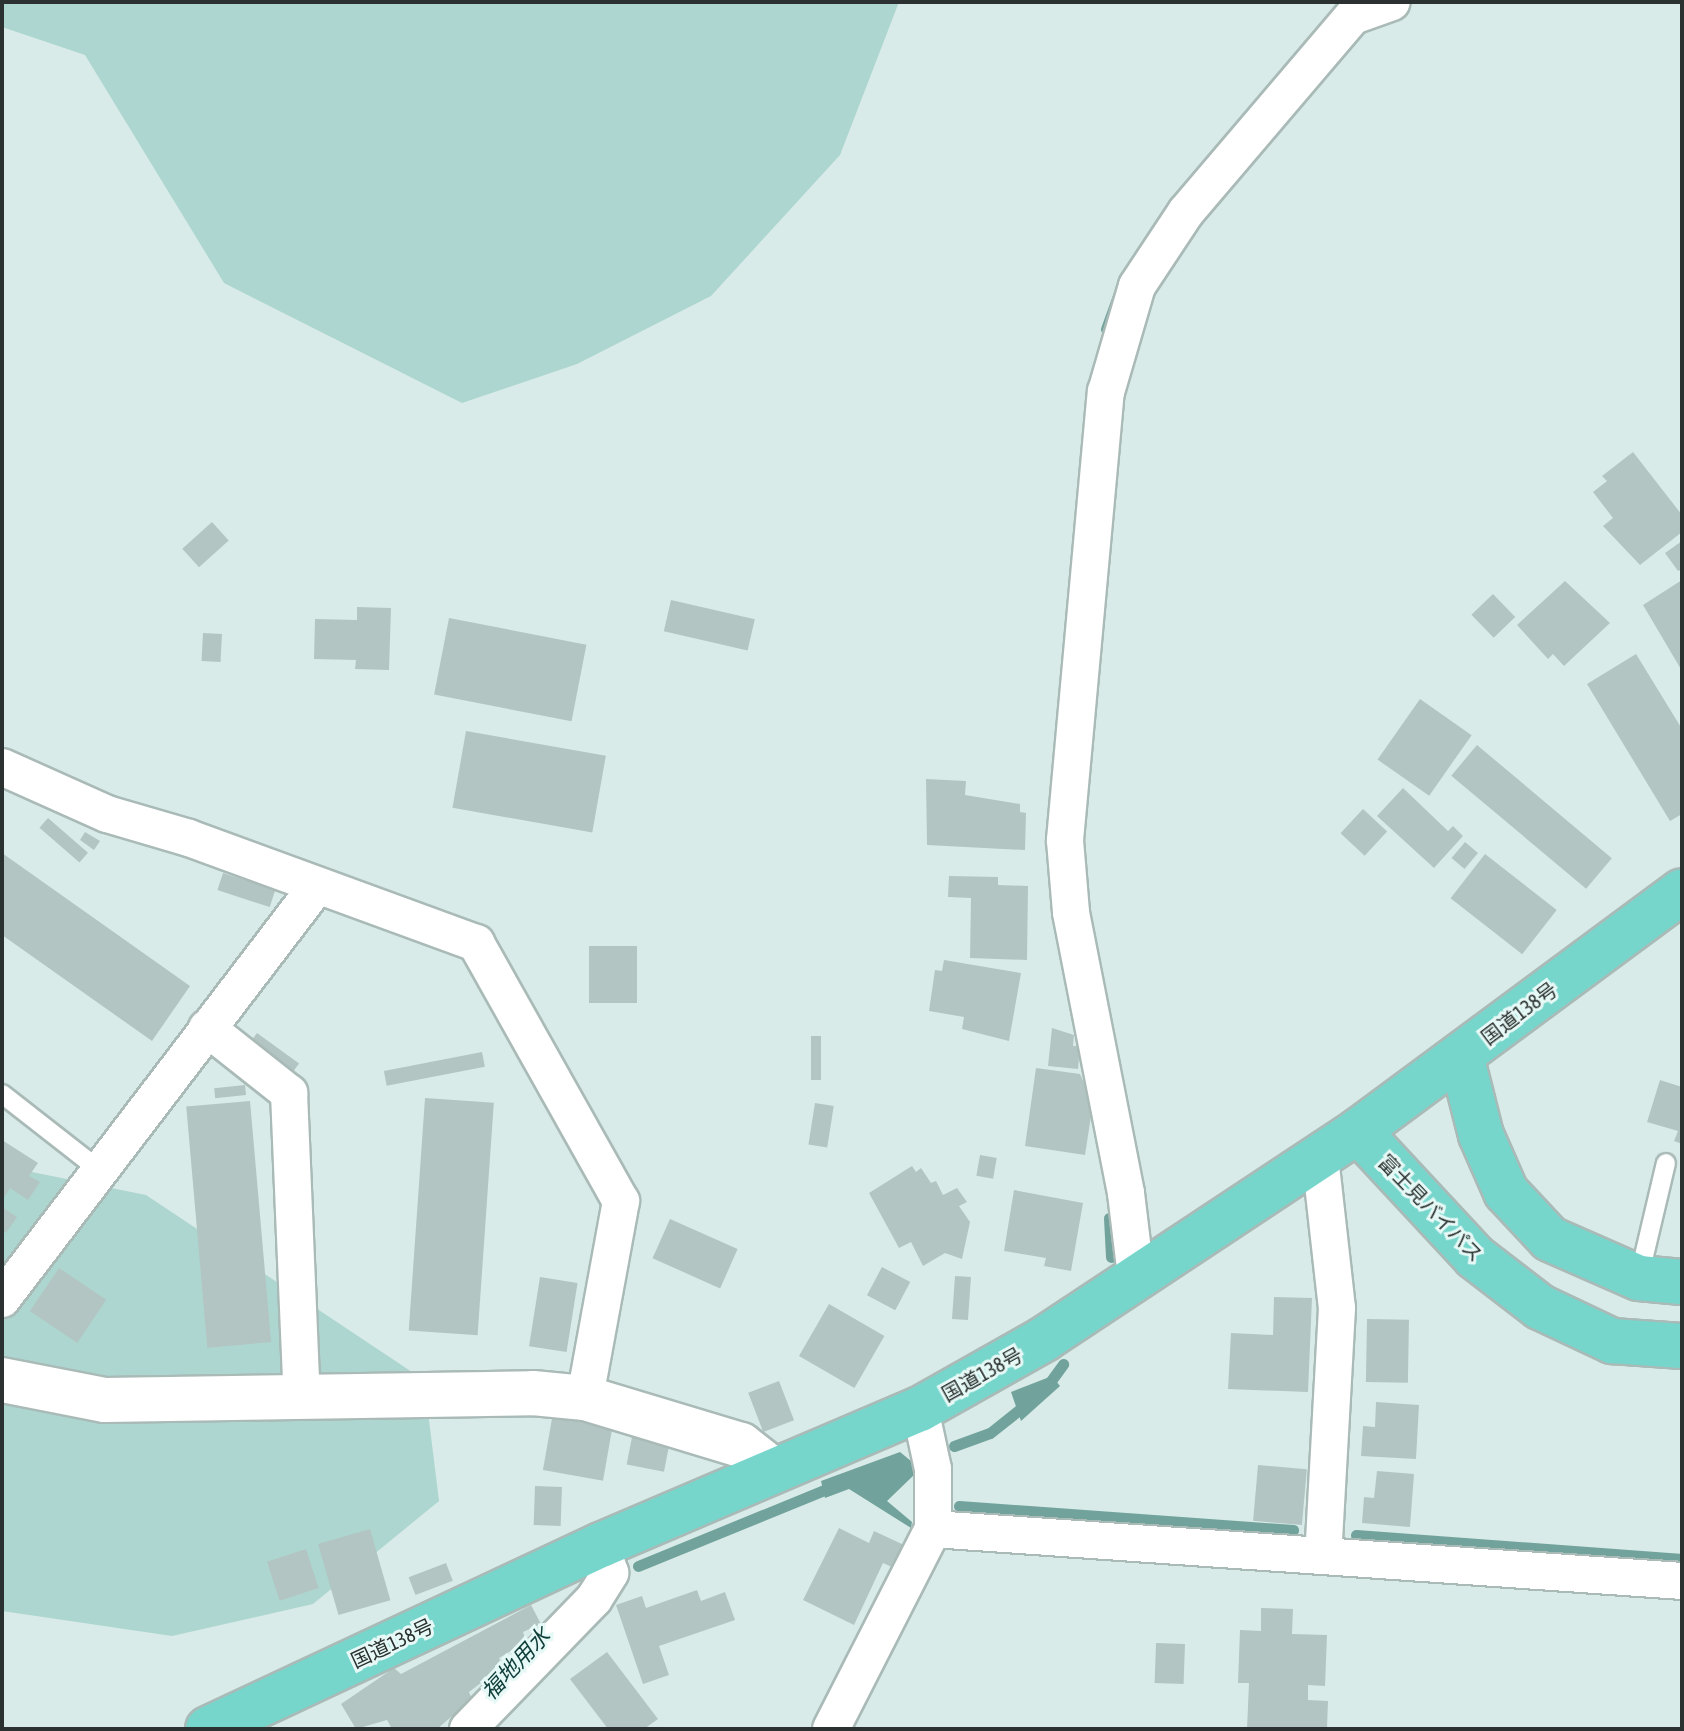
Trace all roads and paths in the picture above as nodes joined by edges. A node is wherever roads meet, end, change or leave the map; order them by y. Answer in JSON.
{"nodes":[{"id":1,"x":1392,"y":2,"type":"edge"},
{"id":2,"x":2,"y":767,"type":"edge"},
{"id":3,"x":317,"y":886,"type":"junction"},
{"id":4,"x":1682,"y":891,"type":"edge"},
{"id":5,"x":207,"y":1028,"type":"junction"},
{"id":6,"x":1461,"y":1056,"type":"junction"},
{"id":7,"x":2,"y":1094,"type":"edge"},
{"id":8,"x":1358,"y":1131,"type":"junction"},
{"id":9,"x":1320,"y":1157,"type":"junction"},
{"id":10,"x":1666,"y":1163,"type":"dead end"},
{"id":11,"x":98,"y":1169,"type":"junction"},
{"id":12,"x":1136,"y":1276,"type":"junction"},
{"id":13,"x":1639,"y":1278,"type":"junction"},
{"id":14,"x":1682,"y":1282,"type":"edge"},
{"id":15,"x":2,"y":1299,"type":"edge"},
{"id":16,"x":1682,"y":1346,"type":"edge"},
{"id":17,"x":2,"y":1380,"type":"edge"},
{"id":18,"x":302,"y":1398,"type":"junction"},
{"id":19,"x":585,"y":1398,"type":"junction"},
{"id":20,"x":920,"y":1409,"type":"junction"},
{"id":21,"x":773,"y":1470,"type":"junction"},
{"id":22,"x":933,"y":1529,"type":"junction"},
{"id":23,"x":601,"y":1545,"type":"junction"},
{"id":24,"x":1323,"y":1556,"type":"junction"},
{"id":25,"x":1682,"y":1581,"type":"edge"},
{"id":26,"x":208,"y":1729,"type":"edge"},
{"id":27,"x":468,"y":1729,"type":"edge"},
{"id":28,"x":831,"y":1729,"type":"edge"}],
"edges":[{"from":1,"to":12,"type":"street"},
{"from":2,"to":3,"type":"street"},
{"from":3,"to":5,"type":"street"},
{"from":3,"to":19,"type":"street"},
{"from":4,"to":6,"type":"highway","name":"国道138号"},
{"from":5,"to":11,"type":"street"},
{"from":5,"to":18,"type":"street"},
{"from":6,"to":8,"type":"highway","name":"国道138号"},
{"from":6,"to":13,"type":"highway"},
{"from":7,"to":11,"type":"lane"},
{"from":8,"to":9,"type":"highway","name":"国道138号"},
{"from":8,"to":16,"type":"highway","name":"富士見バイパス"},
{"from":9,"to":12,"type":"highway","name":"国道138号"},
{"from":9,"to":24,"type":"street"},
{"from":10,"to":13,"type":"lane"},
{"from":11,"to":15,"type":"street"},
{"from":12,"to":20,"type":"highway","name":"国道138号"},
{"from":13,"to":14,"type":"highway"},
{"from":17,"to":18,"type":"street"},
{"from":18,"to":19,"type":"street"},
{"from":19,"to":21,"type":"street"},
{"from":20,"to":21,"type":"highway","name":"国道138号"},
{"from":20,"to":22,"type":"street"},
{"from":21,"to":23,"type":"highway","name":"国道138号"},
{"from":22,"to":24,"type":"street"},
{"from":22,"to":28,"type":"street"},
{"from":23,"to":26,"type":"highway","name":"国道138号"},
{"from":23,"to":27,"type":"street"},
{"from":24,"to":25,"type":"street"}]}
